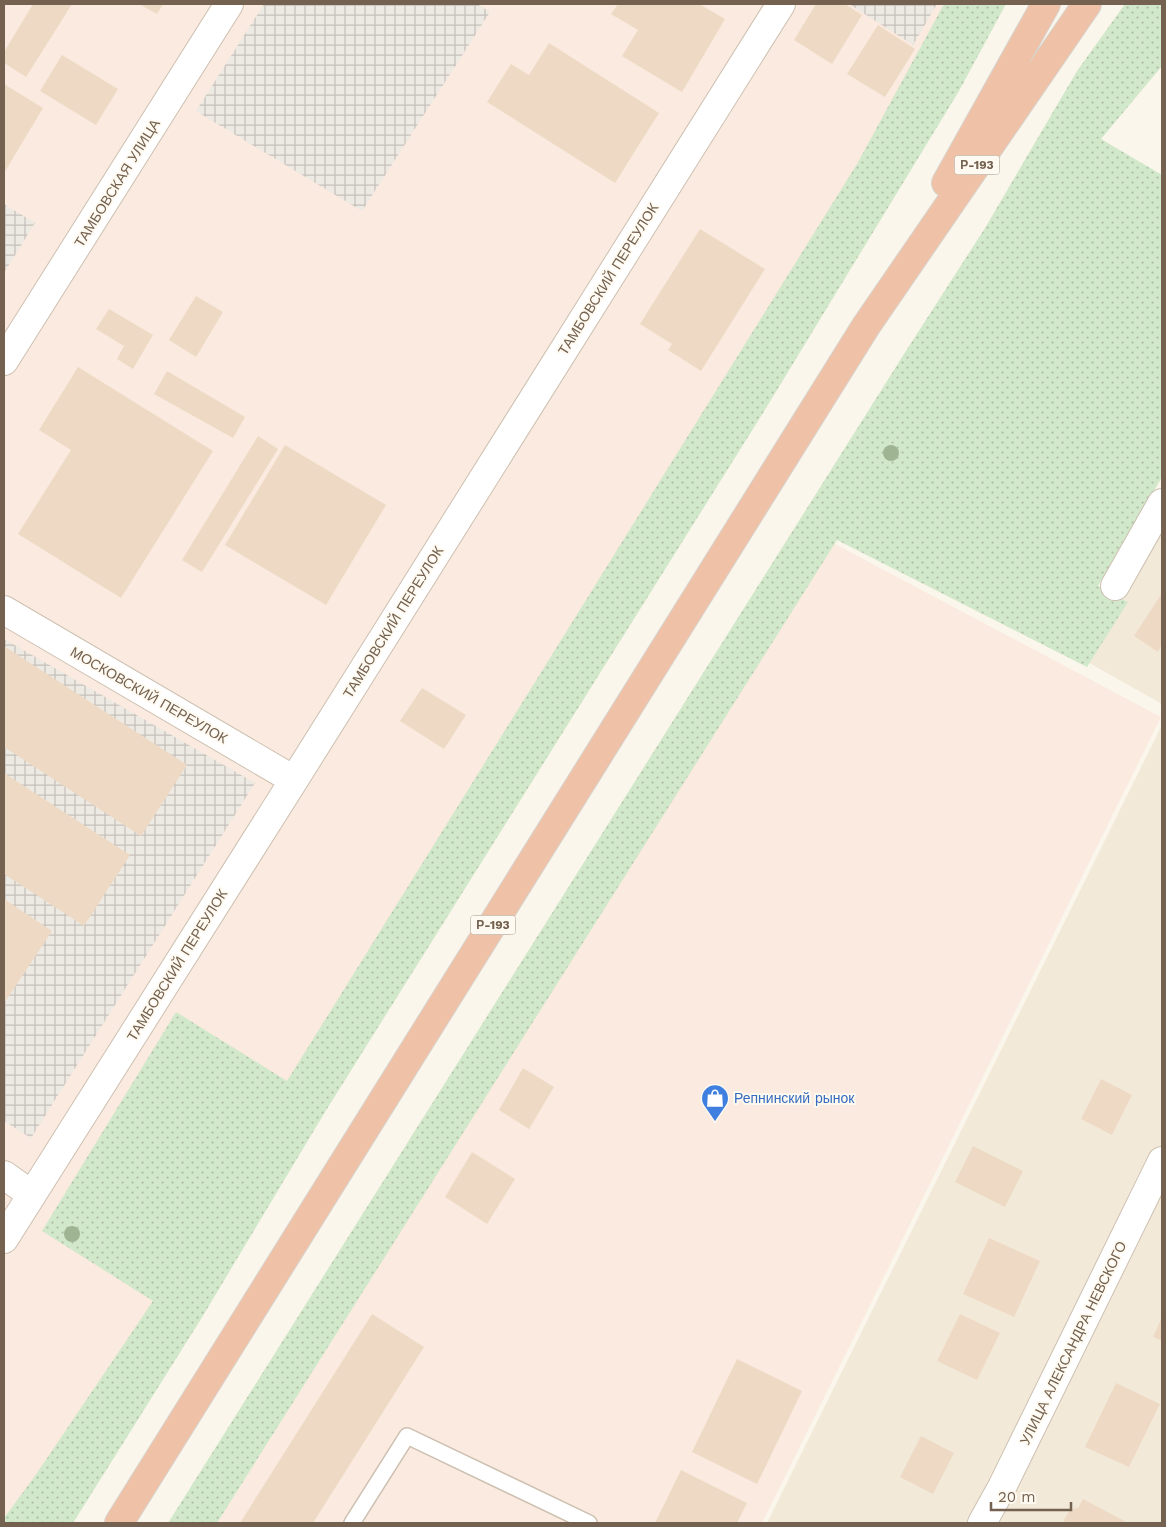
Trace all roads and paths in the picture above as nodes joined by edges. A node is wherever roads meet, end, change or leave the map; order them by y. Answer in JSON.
{"nodes":[{"id":1,"x":229,"y":4,"type":"edge"},
{"id":2,"x":781,"y":4,"type":"edge"},
{"id":3,"x":1087,"y":4,"type":"edge"},
{"id":4,"x":1093,"y":4,"type":"edge"},
{"id":5,"x":1043,"y":6,"type":"edge"},
{"id":6,"x":1070,"y":30,"type":"junction"},
{"id":7,"x":866,"y":326,"type":"junction"},
{"id":8,"x":4,"y":361,"type":"edge"},
{"id":9,"x":1162,"y":503,"type":"edge"},
{"id":10,"x":1115,"y":586,"type":"dead end"},
{"id":11,"x":4,"y":610,"type":"edge"},
{"id":12,"x":294,"y":780,"type":"junction"},
{"id":13,"x":1162,"y":1161,"type":"edge"},
{"id":14,"x":4,"y":1175,"type":"edge"},
{"id":15,"x":32,"y":1195,"type":"junction"},
{"id":16,"x":4,"y":1239,"type":"edge"},
{"id":17,"x":119,"y":1523,"type":"edge"},
{"id":18,"x":352,"y":1523,"type":"edge"},
{"id":19,"x":589,"y":1523,"type":"edge"},
{"id":20,"x":982,"y":1523,"type":"edge"}],
"edges":[{"from":1,"to":8,"type":"street","name":"ТАМБОВСКАЯ УЛИЦА"},
{"from":2,"to":12,"type":"street","name":"ТАМБОВСКИЙ ПЕРЕУЛОК"},
{"from":3,"to":6,"type":"highway","number":"Р-193"},
{"from":4,"to":6,"type":"highway"},
{"from":5,"to":7,"type":"highway","number":"Р-193"},
{"from":6,"to":7,"type":"highway","number":"Р-193"},
{"from":7,"to":17,"type":"highway","number":"Р-193"},
{"from":9,"to":10,"type":"street"},
{"from":11,"to":12,"type":"street","name":"МОСКОВСКИЙ ПЕРЕУЛОК"},
{"from":12,"to":15,"type":"street","name":"ТАМБОВСКИЙ ПЕРЕУЛОК"},
{"from":13,"to":20,"type":"street","name":"УЛИЦА АЛЕКСАНДРА НЕВСКОГО"},
{"from":14,"to":15,"type":"street"},
{"from":15,"to":16,"type":"street","name":"ТАМБОВСКИЙ ПЕРЕУЛОК"},
{"from":18,"to":19,"type":"lane"}]}
